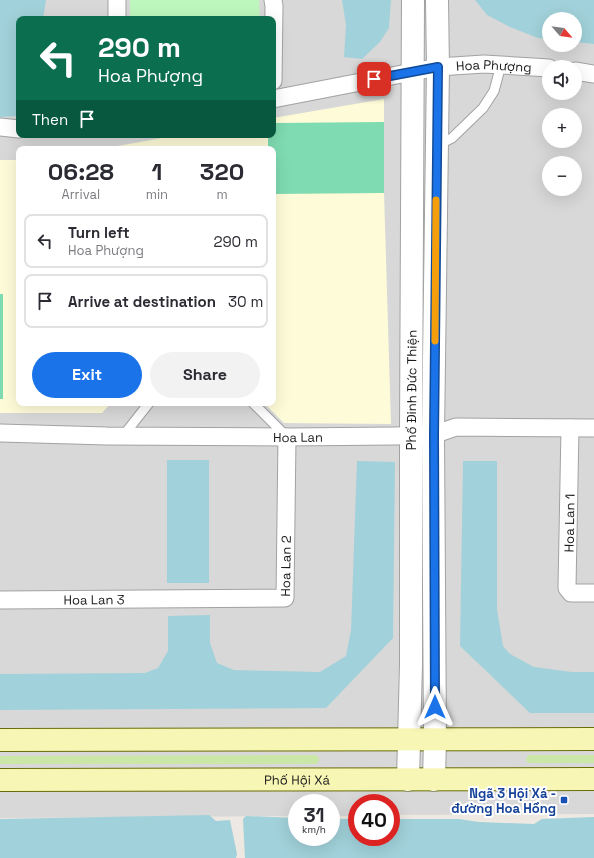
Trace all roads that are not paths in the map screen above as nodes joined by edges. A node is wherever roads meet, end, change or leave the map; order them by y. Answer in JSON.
{"nodes":[{"id":1,"x":117,"y":0,"type":"edge"},
{"id":2,"x":273,"y":0,"type":"edge"},
{"id":3,"x":413,"y":0,"type":"edge"},
{"id":4,"x":438,"y":0,"type":"edge"},
{"id":5,"x":117,"y":16,"type":"edge"},
{"id":6,"x":274,"y":16,"type":"edge"},
{"id":7,"x":502,"y":65,"type":"junction"},
{"id":8,"x":438,"y":67,"type":"junction"},
{"id":9,"x":542,"y":68,"type":"edge"},
{"id":10,"x":413,"y":71,"type":"junction"},
{"id":11,"x":582,"y":72,"type":"edge"},
{"id":12,"x":594,"y":74,"type":"edge"},
{"id":13,"x":276,"y":98,"type":"edge"},
{"id":14,"x":0,"y":127,"type":"edge"},
{"id":15,"x":16,"y":129,"type":"edge"},
{"id":16,"x":437,"y":146,"type":"junction"},
{"id":17,"x":147,"y":406,"type":"edge"},
{"id":18,"x":256,"y":406,"type":"edge"},
{"id":19,"x":570,"y":428,"type":"junction"},
{"id":20,"x":594,"y":428,"type":"edge"},
{"id":21,"x":0,"y":433,"type":"edge"},
{"id":22,"x":434,"y":435,"type":"junction"},
{"id":23,"x":123,"y":436,"type":"junction"},
{"id":24,"x":411,"y":436,"type":"junction"},
{"id":25,"x":287,"y":437,"type":"junction"},
{"id":26,"x":594,"y":593,"type":"edge"},
{"id":27,"x":189,"y":599,"type":"joint"},
{"id":28,"x":0,"y":600,"type":"edge"},
{"id":29,"x":409,"y":739,"type":"junction"},
{"id":30,"x":435,"y":739,"type":"junction"},
{"id":31,"x":594,"y":739,"type":"edge"},
{"id":32,"x":0,"y":740,"type":"edge"},
{"id":33,"x":594,"y":779,"type":"edge"},
{"id":34,"x":0,"y":780,"type":"edge"},
{"id":35,"x":408,"y":780,"type":"junction"},
{"id":36,"x":434,"y":780,"type":"junction"}],
"edges":[{"from":1,"to":5,"type":"street"},
{"from":2,"to":6,"type":"street"},
{"from":3,"to":10,"type":"street","name":"Phố Đinh Đức Thiện"},
{"from":4,"to":8,"type":"street","name":"Phố Đinh Đức Thiện"},
{"from":7,"to":8,"type":"street","name":"Hoa Phượng"},
{"from":7,"to":9,"type":"street","name":"Hoa Phượng"},
{"from":7,"to":16,"type":"lane"},
{"from":8,"to":10,"type":"street","name":"Hoa Phượng"},
{"from":8,"to":16,"type":"street","name":"Phố Đinh Đức Thiện"},
{"from":10,"to":13,"type":"street","name":"Hoa Phượng"},
{"from":10,"to":24,"type":"street","name":"Phố Đinh Đức Thiện"},
{"from":11,"to":12,"type":"street"},
{"from":14,"to":15,"type":"street"},
{"from":16,"to":22,"type":"street","name":"Phố Đinh Đức Thiện"},
{"from":17,"to":23,"type":"lane"},
{"from":18,"to":25,"type":"lane"},
{"from":19,"to":20,"type":"street","name":"Hoa Lan"},
{"from":19,"to":22,"type":"street","name":"Hoa Lan"},
{"from":19,"to":26,"type":"street","name":"Hoa Lan 1"},
{"from":21,"to":23,"type":"street","name":"Hoa Lan"},
{"from":22,"to":24,"type":"street","name":"Hoa Lan"},
{"from":22,"to":30,"type":"street","name":"Phố Đinh Đức Thiện"},
{"from":23,"to":25,"type":"street","name":"Hoa Lan"},
{"from":24,"to":25,"type":"street","name":"Hoa Lan"},
{"from":24,"to":29,"type":"street","name":"Phố Đinh Đức Thiện"},
{"from":25,"to":27,"type":"street","name":"Hoa Lan 2"},
{"from":27,"to":28,"type":"street","name":"Hoa Lan 3"},
{"from":29,"to":30,"type":"main road"},
{"from":29,"to":32,"type":"main road"},
{"from":29,"to":35,"type":"street","name":"Phố Đinh Đức Thiện"},
{"from":30,"to":31,"type":"main road"},
{"from":30,"to":36,"type":"street","name":"Phố Đinh Đức Thiện"},
{"from":33,"to":36,"type":"main road","name":"Phố Hội Xá"},
{"from":34,"to":35,"type":"main road","name":"Phố Hội Xá"},
{"from":35,"to":36,"type":"main road","name":"Phố Hội Xá"}]}
